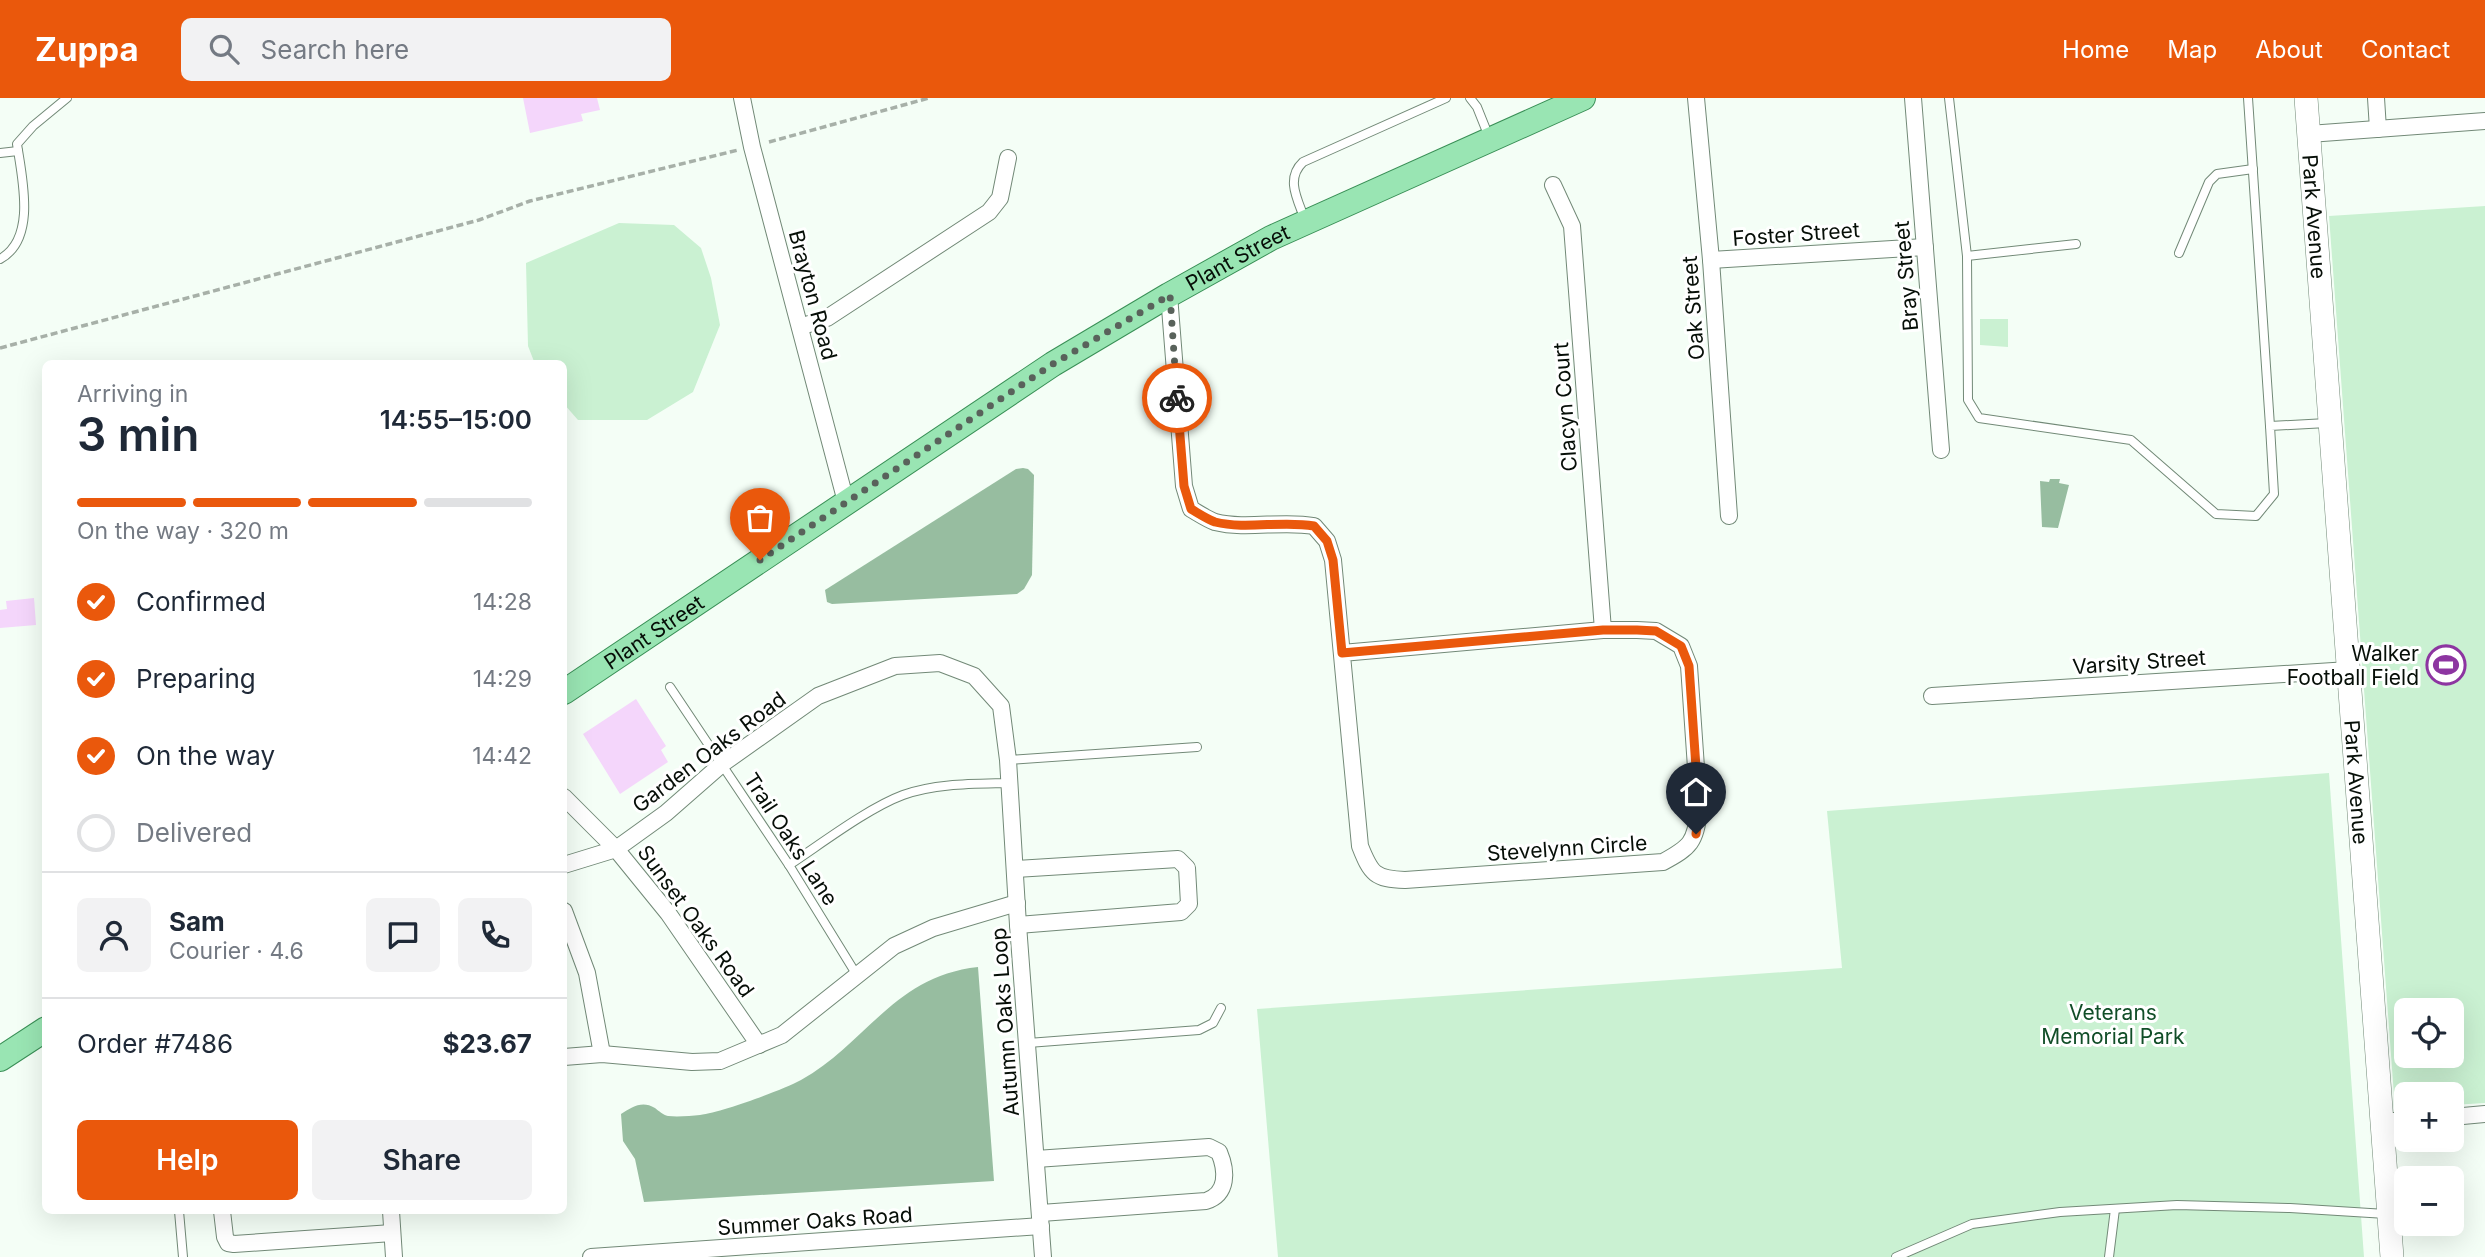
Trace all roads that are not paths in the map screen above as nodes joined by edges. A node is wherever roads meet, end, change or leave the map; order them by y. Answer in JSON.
{"nodes":[{"id":1,"x":66,"y":98,"type":"edge"},
{"id":2,"x":742,"y":98,"type":"edge"},
{"id":3,"x":1445,"y":98,"type":"edge"},
{"id":4,"x":1470,"y":98,"type":"edge"},
{"id":5,"x":1583,"y":98,"type":"edge"},
{"id":6,"x":1696,"y":98,"type":"edge"},
{"id":7,"x":1913,"y":98,"type":"edge"},
{"id":8,"x":1949,"y":98,"type":"edge"},
{"id":9,"x":2248,"y":98,"type":"edge"},
{"id":10,"x":2306,"y":98,"type":"edge"},
{"id":11,"x":2376,"y":98,"type":"edge"},
{"id":12,"x":2485,"y":121,"type":"edge"},
{"id":13,"x":2378,"y":129,"type":"junction"},
{"id":14,"x":2309,"y":134,"type":"junction"},
{"id":15,"x":1490,"y":140,"type":"junction"},
{"id":16,"x":18,"y":151,"type":"junction"},
{"id":17,"x":0,"y":153,"type":"edge"},
{"id":18,"x":1008,"y":158,"type":"dead end"},
{"id":19,"x":2253,"y":169,"type":"junction"},
{"id":20,"x":1553,"y":185,"type":"dead end"},
{"id":21,"x":1306,"y":222,"type":"junction"},
{"id":22,"x":2076,"y":244,"type":"dead end"},
{"id":23,"x":1925,"y":247,"type":"junction"},
{"id":24,"x":2179,"y":253,"type":"dead end"},
{"id":25,"x":1967,"y":256,"type":"junction"},
{"id":26,"x":0,"y":259,"type":"edge"},
{"id":27,"x":1711,"y":260,"type":"junction"},
{"id":28,"x":1170,"y":295,"type":"junction"},
{"id":29,"x":800,"y":327,"type":"junction"},
{"id":30,"x":2331,"y":423,"type":"junction"},
{"id":31,"x":2270,"y":426,"type":"junction"},
{"id":32,"x":1941,"y":450,"type":"dead end"},
{"id":33,"x":846,"y":502,"type":"junction"},
{"id":34,"x":1729,"y":516,"type":"dead end"},
{"id":35,"x":1603,"y":630,"type":"junction"},
{"id":36,"x":1342,"y":653,"type":"junction"},
{"id":37,"x":2349,"y":670,"type":"junction"},
{"id":38,"x":670,"y":687,"type":"dead end"},
{"id":39,"x":567,"y":690,"type":"edge"},
{"id":40,"x":1932,"y":696,"type":"dead end"},
{"id":41,"x":1197,"y":747,"type":"dead end"},
{"id":42,"x":1009,"y":760,"type":"junction"},
{"id":43,"x":722,"y":764,"type":"junction"},
{"id":44,"x":1010,"y":783,"type":"junction"},
{"id":45,"x":567,"y":800,"type":"edge"},
{"id":46,"x":616,"y":849,"type":"junction"},
{"id":47,"x":567,"y":864,"type":"edge"},
{"id":48,"x":789,"y":865,"type":"junction"},
{"id":49,"x":1015,"y":869,"type":"junction"},
{"id":50,"x":1017,"y":903,"type":"junction"},
{"id":51,"x":567,"y":919,"type":"edge"},
{"id":52,"x":1018,"y":925,"type":"junction"},
{"id":53,"x":858,"y":977,"type":"junction"},
{"id":54,"x":1221,"y":1008,"type":"dead end"},
{"id":55,"x":42,"y":1032,"type":"edge"},
{"id":56,"x":1028,"y":1043,"type":"junction"},
{"id":57,"x":760,"y":1045,"type":"junction"},
{"id":58,"x":602,"y":1054,"type":"junction"},
{"id":59,"x":567,"y":1057,"type":"edge"},
{"id":60,"x":0,"y":1059,"type":"edge"},
{"id":61,"x":2485,"y":1114,"type":"edge"},
{"id":62,"x":2464,"y":1116,"type":"edge"},
{"id":63,"x":2394,"y":1121,"type":"edge"},
{"id":64,"x":2382,"y":1122,"type":"junction"},
{"id":65,"x":1036,"y":1159,"type":"junction"},
{"id":66,"x":2115,"y":1209,"type":"junction"},
{"id":67,"x":179,"y":1214,"type":"edge"},
{"id":68,"x":222,"y":1214,"type":"edge"},
{"id":69,"x":391,"y":1214,"type":"edge"},
{"id":70,"x":2389,"y":1215,"type":"junction"},
{"id":71,"x":1041,"y":1220,"type":"junction"},
{"id":72,"x":392,"y":1233,"type":"junction"},
{"id":73,"x":183,"y":1257,"type":"edge"},
{"id":74,"x":394,"y":1257,"type":"edge"},
{"id":75,"x":591,"y":1257,"type":"edge"},
{"id":76,"x":1043,"y":1257,"type":"edge"},
{"id":77,"x":1896,"y":1257,"type":"edge"},
{"id":78,"x":2109,"y":1257,"type":"edge"},
{"id":79,"x":2392,"y":1257,"type":"edge"}],
"edges":[{"from":1,"to":16,"type":"lane"},
{"from":2,"to":29,"type":"street","name":"Brayton Road"},
{"from":3,"to":21,"type":"lane"},
{"from":4,"to":15,"type":"lane"},
{"from":5,"to":15,"type":"main road","name":"Plant Street"},
{"from":6,"to":27,"type":"street","name":"Oak Street"},
{"from":7,"to":23,"type":"street","name":"Bray Street"},
{"from":8,"to":25,"type":"lane"},
{"from":9,"to":19,"type":"lane"},
{"from":10,"to":14,"type":"street","name":"Park Avenue"},
{"from":11,"to":13,"type":"street"},
{"from":12,"to":13,"type":"street"},
{"from":13,"to":14,"type":"street"},
{"from":14,"to":30,"type":"street","name":"Park Avenue"},
{"from":15,"to":21,"type":"main road","name":"Plant Street"},
{"from":16,"to":17,"type":"lane"},
{"from":16,"to":26,"type":"lane"},
{"from":18,"to":29,"type":"street"},
{"from":19,"to":24,"type":"lane"},
{"from":19,"to":31,"type":"lane"},
{"from":20,"to":35,"type":"street","name":"Clacyn Court"},
{"from":21,"to":28,"type":"main road","name":"Plant Street"},
{"from":22,"to":25,"type":"lane"},
{"from":23,"to":27,"type":"street","name":"Foster Street"},
{"from":23,"to":32,"type":"street","name":"Bray Street"},
{"from":25,"to":31,"type":"lane"},
{"from":27,"to":34,"type":"street","name":"Oak Street"},
{"from":28,"to":33,"type":"main road","name":"Plant Street"},
{"from":28,"to":36,"type":"street"},
{"from":29,"to":33,"type":"street","name":"Brayton Road"},
{"from":30,"to":31,"type":"lane"},
{"from":30,"to":37,"type":"street","name":"Park Avenue"},
{"from":33,"to":39,"type":"main road","name":"Plant Street"},
{"from":35,"to":36,"type":"street","name":"Stevelynn Circle"},
{"from":35,"to":36,"type":"street","name":"Stevelynn Circle"},
{"from":37,"to":40,"type":"street","name":"Varsity Street"},
{"from":37,"to":64,"type":"street","name":"Park Avenue"},
{"from":38,"to":43,"type":"lane","name":"Trail Oaks Lane"},
{"from":41,"to":42,"type":"lane"},
{"from":42,"to":43,"type":"street","name":"Garden Oaks Road"},
{"from":42,"to":44,"type":"street","name":"Garden Oaks Road"},
{"from":43,"to":46,"type":"street","name":"Garden Oaks Road"},
{"from":43,"to":48,"type":"lane","name":"Trail Oaks Lane"},
{"from":44,"to":48,"type":"lane"},
{"from":44,"to":49,"type":"street","name":"Garden Oaks Road"},
{"from":45,"to":46,"type":"street","name":"Sunset Oaks Road"},
{"from":46,"to":47,"type":"street","name":"Garden Oaks Road"},
{"from":46,"to":57,"type":"street","name":"Sunset Oaks Road"},
{"from":48,"to":53,"type":"lane","name":"Trail Oaks Lane"},
{"from":49,"to":50,"type":"street","name":"Garden Oaks Road"},
{"from":49,"to":52,"type":"street"},
{"from":50,"to":52,"type":"street","name":"Autumn Oaks Loop"},
{"from":50,"to":53,"type":"street","name":"Autumn Oaks Loop"},
{"from":51,"to":58,"type":"street"},
{"from":52,"to":56,"type":"street","name":"Autumn Oaks Loop"},
{"from":53,"to":57,"type":"street","name":"Autumn Oaks Loop"},
{"from":54,"to":56,"type":"lane"},
{"from":55,"to":60,"type":"main road"},
{"from":56,"to":65,"type":"street","name":"Autumn Oaks Loop"},
{"from":57,"to":58,"type":"street","name":"Autumn Oaks Loop"},
{"from":58,"to":59,"type":"street","name":"Autumn Oaks Loop"},
{"from":61,"to":62,"type":"street"},
{"from":63,"to":64,"type":"street"},
{"from":64,"to":70,"type":"street","name":"Park Avenue"},
{"from":65,"to":71,"type":"street","name":"Autumn Oaks Loop"},
{"from":65,"to":71,"type":"street","name":"Summer Oaks Road"},
{"from":66,"to":70,"type":"lane"},
{"from":66,"to":77,"type":"lane"},
{"from":66,"to":78,"type":"lane"},
{"from":67,"to":73,"type":"lane"},
{"from":68,"to":72,"type":"street"},
{"from":69,"to":72,"type":"street"},
{"from":70,"to":79,"type":"street","name":"Park Avenue"},
{"from":71,"to":75,"type":"street","name":"Summer Oaks Road"},
{"from":71,"to":76,"type":"street","name":"Autumn Oaks Loop"},
{"from":72,"to":74,"type":"street"}]}
